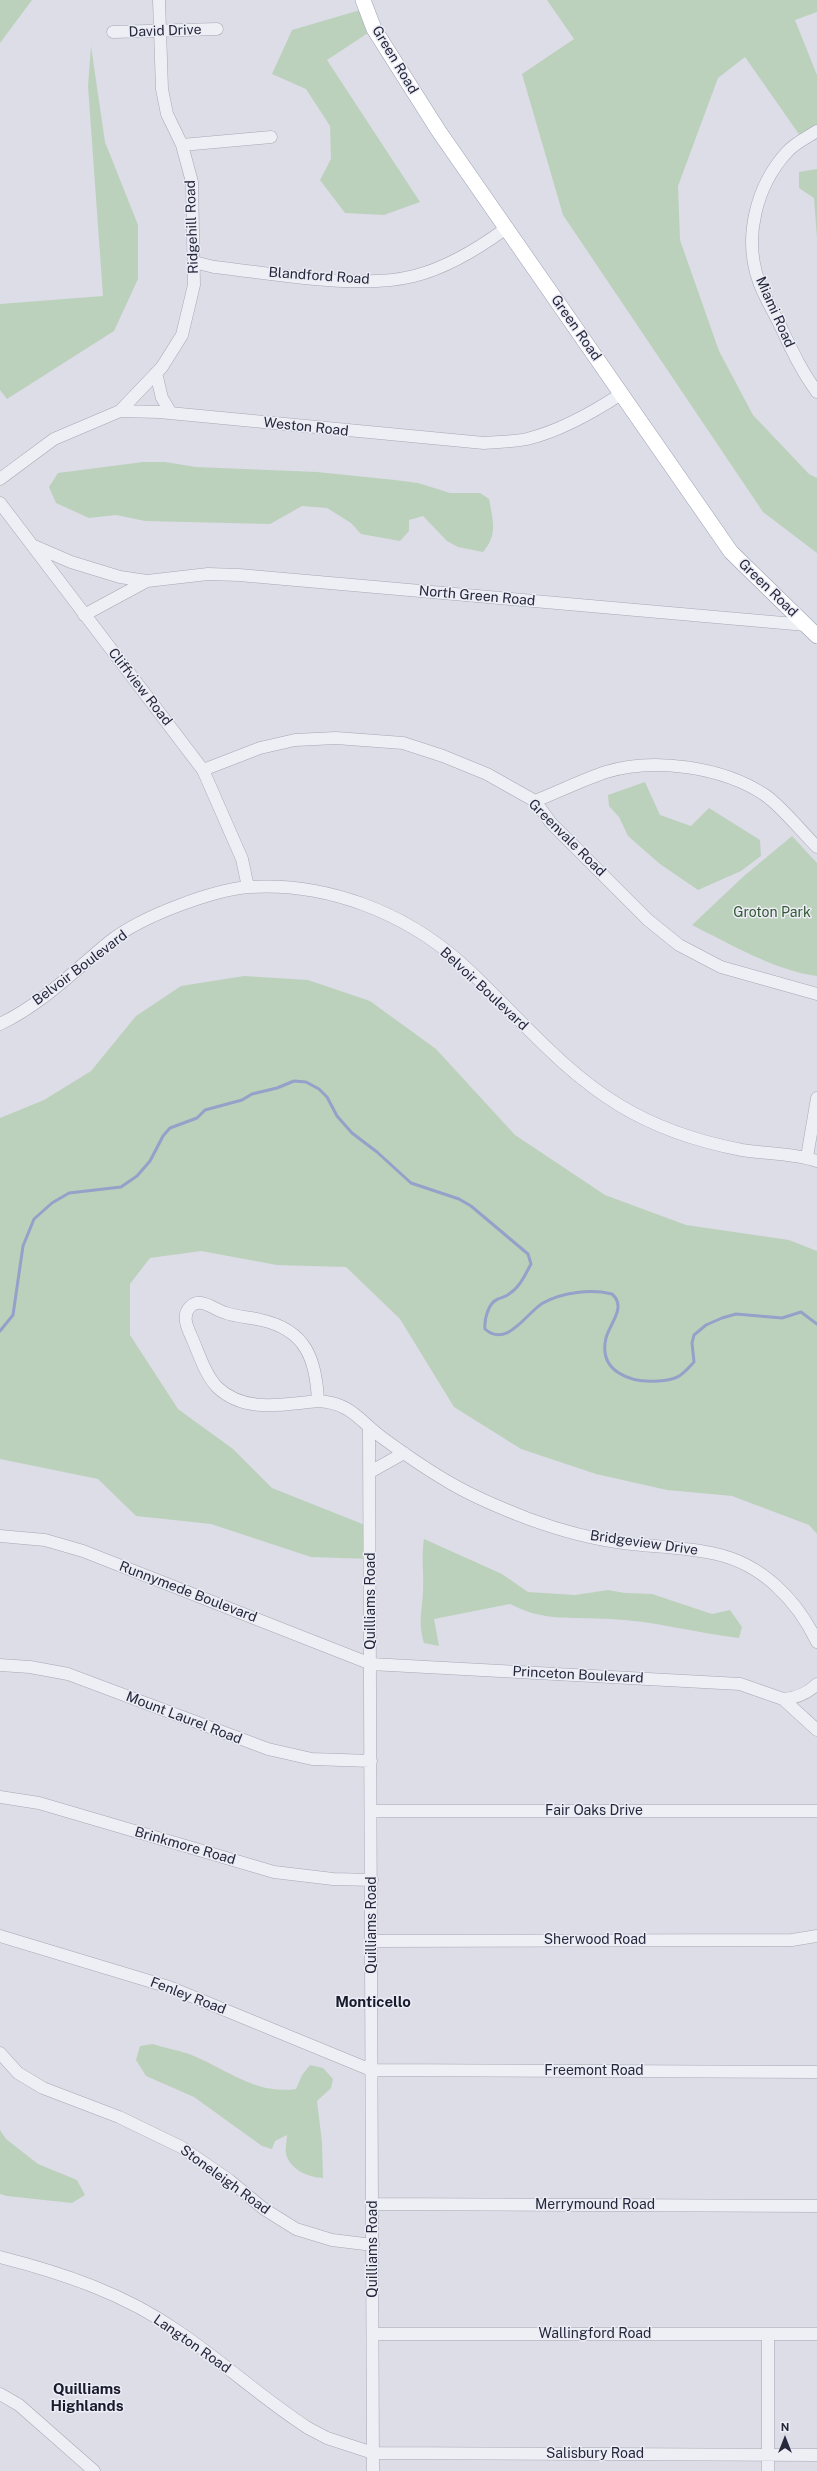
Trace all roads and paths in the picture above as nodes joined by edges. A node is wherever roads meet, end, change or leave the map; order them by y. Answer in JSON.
{"nodes":[{"id":1,"x":159,"y":0,"type":"edge"},
{"id":2,"x":364,"y":0,"type":"edge"},
{"id":3,"x":217,"y":29,"type":"dead end"},
{"id":4,"x":113,"y":32,"type":"dead end"},
{"id":5,"x":159,"y":32,"type":"junction"},
{"id":6,"x":817,"y":131,"type":"edge"},
{"id":7,"x":271,"y":137,"type":"dead end"},
{"id":8,"x":182,"y":144,"type":"junction"},
{"id":9,"x":505,"y":229,"type":"junction"},
{"id":10,"x":194,"y":262,"type":"junction"},
{"id":11,"x":156,"y":373,"type":"junction"},
{"id":12,"x":817,"y":392,"type":"edge"},
{"id":13,"x":621,"y":394,"type":"junction"},
{"id":14,"x":120,"y":411,"type":"junction"},
{"id":15,"x":171,"y":413,"type":"junction"},
{"id":16,"x":0,"y":479,"type":"edge"},
{"id":17,"x":0,"y":503,"type":"edge"},
{"id":18,"x":34,"y":546,"type":"junction"},
{"id":19,"x":147,"y":581,"type":"junction"},
{"id":20,"x":84,"y":615,"type":"junction"},
{"id":21,"x":806,"y":625,"type":"junction"},
{"id":22,"x":817,"y":636,"type":"edge"},
{"id":23,"x":204,"y":770,"type":"junction"},
{"id":24,"x":535,"y":801,"type":"junction"},
{"id":25,"x":817,"y":847,"type":"edge"},
{"id":26,"x":248,"y":887,"type":"junction"},
{"id":27,"x":817,"y":994,"type":"edge"},
{"id":28,"x":0,"y":1024,"type":"edge"},
{"id":29,"x":817,"y":1098,"type":"edge"},
{"id":30,"x":812,"y":1159,"type":"edge"},
{"id":31,"x":318,"y":1401,"type":"junction"},
{"id":32,"x":369,"y":1427,"type":"junction"},
{"id":33,"x":404,"y":1453,"type":"junction"},
{"id":34,"x":370,"y":1472,"type":"junction"},
{"id":35,"x":0,"y":1536,"type":"edge"},
{"id":36,"x":817,"y":1642,"type":"edge"},
{"id":37,"x":371,"y":1664,"type":"junction"},
{"id":38,"x":0,"y":1665,"type":"edge"},
{"id":39,"x":817,"y":1684,"type":"edge"},
{"id":40,"x":783,"y":1699,"type":"junction"},
{"id":41,"x":817,"y":1730,"type":"edge"},
{"id":42,"x":371,"y":1761,"type":"junction"},
{"id":43,"x":0,"y":1798,"type":"edge"},
{"id":44,"x":372,"y":1811,"type":"junction"},
{"id":45,"x":817,"y":1811,"type":"edge"},
{"id":46,"x":372,"y":1880,"type":"junction"},
{"id":47,"x":0,"y":1936,"type":"edge"},
{"id":48,"x":817,"y":1936,"type":"edge"},
{"id":49,"x":373,"y":1941,"type":"junction"},
{"id":50,"x":0,"y":2053,"type":"edge"},
{"id":51,"x":371,"y":2070,"type":"junction"},
{"id":52,"x":817,"y":2072,"type":"edge"},
{"id":53,"x":373,"y":2204,"type":"junction"},
{"id":54,"x":817,"y":2206,"type":"edge"},
{"id":55,"x":373,"y":2245,"type":"junction"},
{"id":56,"x":0,"y":2257,"type":"edge"},
{"id":57,"x":373,"y":2334,"type":"junction"},
{"id":58,"x":768,"y":2334,"type":"junction"},
{"id":59,"x":817,"y":2334,"type":"edge"},
{"id":60,"x":0,"y":2394,"type":"edge"},
{"id":61,"x":373,"y":2453,"type":"junction"},
{"id":62,"x":768,"y":2455,"type":"junction"},
{"id":63,"x":817,"y":2455,"type":"edge"},
{"id":64,"x":94,"y":2471,"type":"edge"},
{"id":65,"x":373,"y":2471,"type":"edge"},
{"id":66,"x":768,"y":2471,"type":"edge"}],
"edges":[{"from":1,"to":5,"type":"street","name":"Ridgehill Road"},
{"from":2,"to":9,"type":"main road","name":"Green Road"},
{"from":3,"to":5,"type":"street","name":"David Drive"},
{"from":4,"to":5,"type":"street","name":"David Drive"},
{"from":5,"to":8,"type":"street","name":"Ridgehill Road"},
{"from":6,"to":12,"type":"street","name":"Miami Road"},
{"from":7,"to":8,"type":"street"},
{"from":8,"to":10,"type":"street","name":"Ridgehill Road"},
{"from":9,"to":10,"type":"street","name":"Blandford Road"},
{"from":9,"to":13,"type":"main road","name":"Green Road"},
{"from":10,"to":11,"type":"street","name":"Ridgehill Road"},
{"from":11,"to":14,"type":"street","name":"Ridgehill Road"},
{"from":11,"to":15,"type":"street"},
{"from":13,"to":15,"type":"street","name":"Weston Road"},
{"from":13,"to":21,"type":"main road","name":"Green Road"},
{"from":14,"to":15,"type":"street","name":"Weston Road"},
{"from":14,"to":16,"type":"street","name":"Weston Road"},
{"from":17,"to":18,"type":"street","name":"Cliffview Road"},
{"from":18,"to":19,"type":"street","name":"North Green Road"},
{"from":18,"to":20,"type":"street","name":"Cliffview Road"},
{"from":19,"to":20,"type":"street","name":"North Green Road"},
{"from":19,"to":21,"type":"street","name":"North Green Road"},
{"from":20,"to":23,"type":"street","name":"Cliffview Road"},
{"from":21,"to":22,"type":"main road","name":"Green Road"},
{"from":23,"to":24,"type":"street","name":"Greenvale Road"},
{"from":23,"to":26,"type":"street","name":"Cliffview Road"},
{"from":24,"to":25,"type":"street"},
{"from":24,"to":27,"type":"street","name":"Greenvale Road"},
{"from":26,"to":28,"type":"street","name":"Belvoir Boulevard"},
{"from":26,"to":30,"type":"street","name":"Belvoir Boulevard"},
{"from":29,"to":30,"type":"street"},
{"from":31,"to":31,"type":"street","name":"Bridgeview Drive"},
{"from":31,"to":32,"type":"street","name":"Bridgeview Drive"},
{"from":32,"to":33,"type":"street","name":"Bridgeview Drive"},
{"from":32,"to":34,"type":"street","name":"Quilliams Road"},
{"from":33,"to":34,"type":"street"},
{"from":33,"to":36,"type":"street","name":"Bridgeview Drive"},
{"from":34,"to":37,"type":"street","name":"Quilliams Road"},
{"from":35,"to":37,"type":"street","name":"Runnymede Boulevard"},
{"from":37,"to":40,"type":"street","name":"Princeton Boulevard"},
{"from":37,"to":42,"type":"street","name":"Quilliams Road"},
{"from":38,"to":42,"type":"street","name":"Mount Laurel Road"},
{"from":39,"to":40,"type":"street"},
{"from":40,"to":41,"type":"street","name":"Princeton Boulevard"},
{"from":42,"to":44,"type":"street","name":"Quilliams Road"},
{"from":43,"to":46,"type":"street","name":"Brinkmore Road"},
{"from":44,"to":45,"type":"street","name":"Fair Oaks Drive"},
{"from":44,"to":46,"type":"street","name":"Quilliams Road"},
{"from":46,"to":49,"type":"street","name":"Quilliams Road"},
{"from":47,"to":51,"type":"street","name":"Fenley Road"},
{"from":48,"to":49,"type":"street","name":"Sherwood Road"},
{"from":49,"to":51,"type":"street","name":"Quilliams Road"},
{"from":50,"to":55,"type":"street","name":"Stoneleigh Road"},
{"from":51,"to":52,"type":"street","name":"Freemont Road"},
{"from":51,"to":53,"type":"street","name":"Quilliams Road"},
{"from":53,"to":54,"type":"street","name":"Merrymound Road"},
{"from":53,"to":55,"type":"street","name":"Quilliams Road"},
{"from":55,"to":57,"type":"street","name":"Quilliams Road"},
{"from":56,"to":61,"type":"street","name":"Langton Road"},
{"from":57,"to":58,"type":"street","name":"Wallingford Road"},
{"from":57,"to":61,"type":"street","name":"Quilliams Road"},
{"from":58,"to":59,"type":"street","name":"Wallingford Road"},
{"from":58,"to":62,"type":"street"},
{"from":60,"to":64,"type":"street"},
{"from":61,"to":62,"type":"street","name":"Salisbury Road"},
{"from":61,"to":65,"type":"street","name":"Quilliams Road"},
{"from":62,"to":63,"type":"street","name":"Salisbury Road"},
{"from":62,"to":66,"type":"street"}]}
